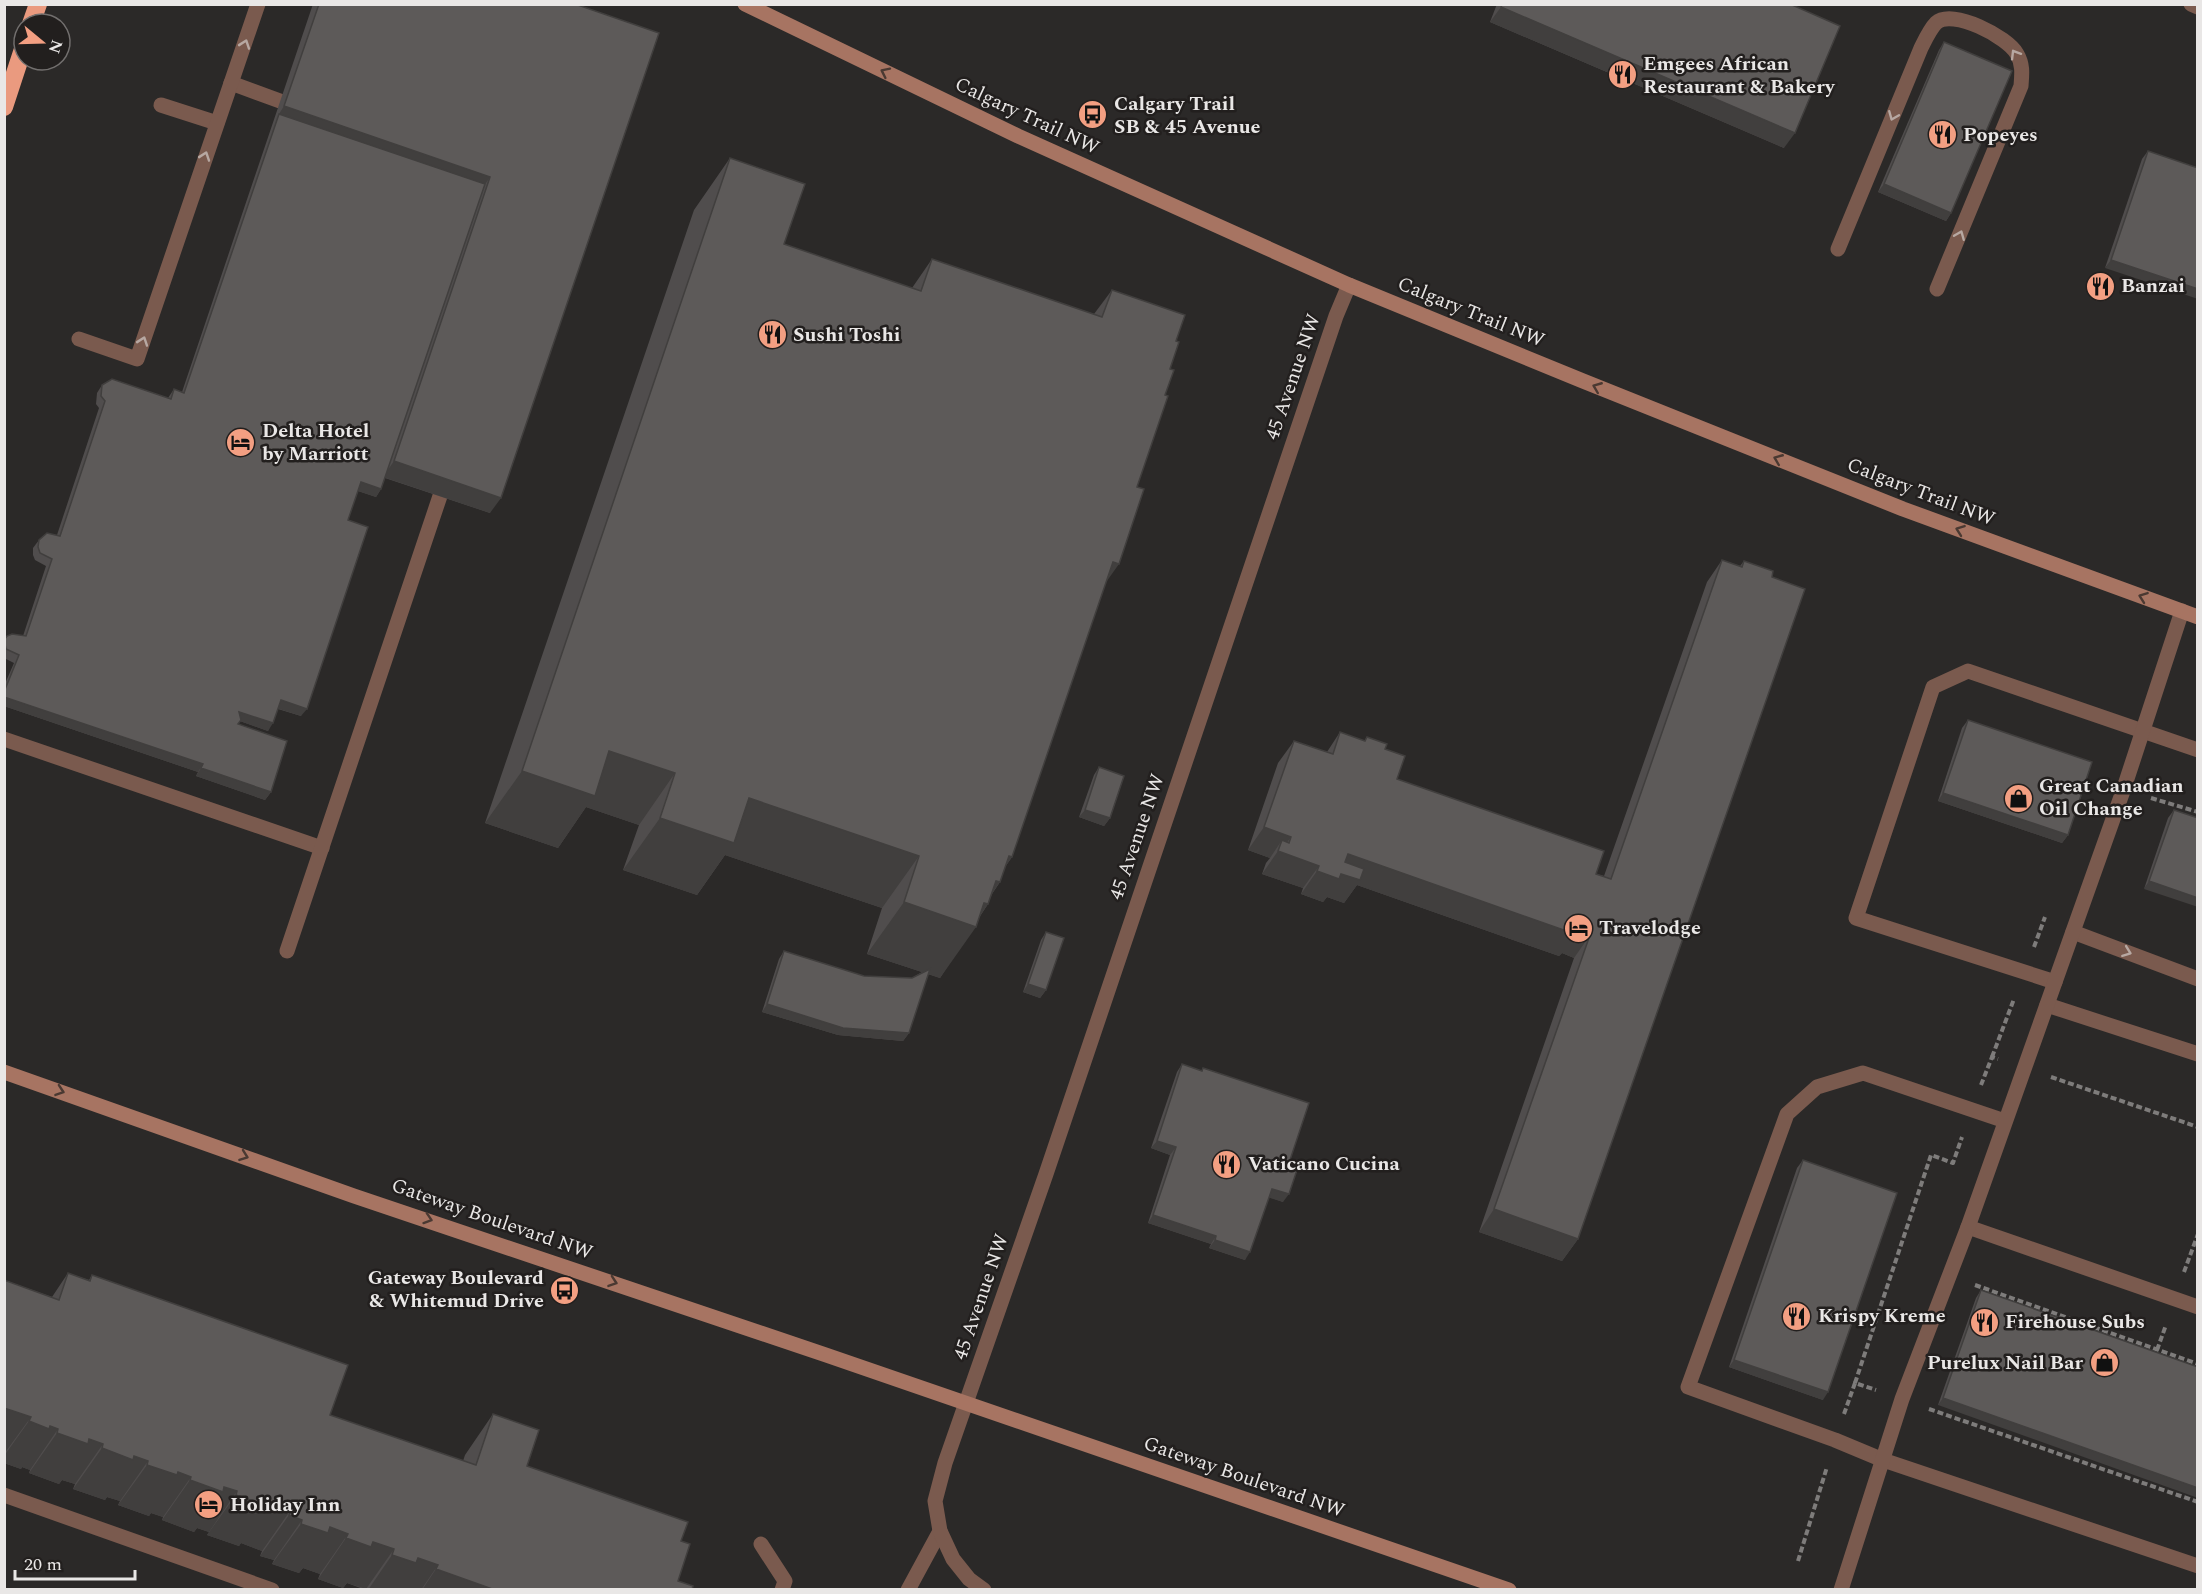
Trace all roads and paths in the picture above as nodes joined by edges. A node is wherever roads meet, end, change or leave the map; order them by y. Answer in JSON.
{"nodes":[{"id":1,"x":258,"y":4,"type":"edge"},
{"id":2,"x":745,"y":4,"type":"edge"},
{"id":3,"x":2191,"y":4,"type":"edge"},
{"id":4,"x":2198,"y":8,"type":"edge"},
{"id":5,"x":15,"y":72,"type":"edge"},
{"id":6,"x":231,"y":83,"type":"junction"},
{"id":7,"x":280,"y":101,"type":"dead end"},
{"id":8,"x":161,"y":105,"type":"dead end"},
{"id":9,"x":4,"y":107,"type":"edge"},
{"id":10,"x":217,"y":123,"type":"junction"},
{"id":11,"x":1838,"y":249,"type":"dead end"},
{"id":12,"x":1349,"y":285,"type":"junction"},
{"id":13,"x":1937,"y":289,"type":"dead end"},
{"id":14,"x":80,"y":339,"type":"dead end"},
{"id":15,"x":440,"y":496,"type":"edge"},
{"id":16,"x":2182,"y":611,"type":"junction"},
{"id":17,"x":2198,"y":617,"type":"edge"},
{"id":18,"x":2143,"y":730,"type":"junction"},
{"id":19,"x":4,"y":739,"type":"edge"},
{"id":20,"x":2198,"y":750,"type":"edge"},
{"id":21,"x":2141,"y":795,"type":"dead end"},
{"id":22,"x":2198,"y":812,"type":"edge"},
{"id":23,"x":322,"y":848,"type":"junction"},
{"id":24,"x":2073,"y":932,"type":"junction"},
{"id":25,"x":287,"y":951,"type":"dead end"},
{"id":26,"x":2198,"y":979,"type":"edge"},
{"id":27,"x":2055,"y":982,"type":"junction"},
{"id":28,"x":2047,"y":1005,"type":"junction"},
{"id":29,"x":2198,"y":1054,"type":"edge"},
{"id":30,"x":4,"y":1072,"type":"edge"},
{"id":31,"x":2005,"y":1121,"type":"junction"},
{"id":32,"x":1968,"y":1227,"type":"junction"},
{"id":33,"x":1969,"y":1283,"type":"dead end"},
{"id":34,"x":2198,"y":1307,"type":"edge"},
{"id":35,"x":2198,"y":1364,"type":"edge"},
{"id":36,"x":1902,"y":1400,"type":"junction"},
{"id":37,"x":966,"y":1403,"type":"junction"},
{"id":38,"x":1883,"y":1460,"type":"junction"},
{"id":39,"x":4,"y":1495,"type":"edge"},
{"id":40,"x":2198,"y":1502,"type":"edge"},
{"id":41,"x":940,"y":1531,"type":"junction"},
{"id":42,"x":761,"y":1544,"type":"dead end"},
{"id":43,"x":2198,"y":1566,"type":"edge"},
{"id":44,"x":272,"y":1590,"type":"edge"},
{"id":45,"x":782,"y":1590,"type":"edge"},
{"id":46,"x":908,"y":1590,"type":"edge"},
{"id":47,"x":984,"y":1590,"type":"edge"},
{"id":48,"x":1509,"y":1590,"type":"edge"},
{"id":49,"x":1841,"y":1590,"type":"edge"}],
"edges":[{"from":6,"to":1,"type":"street","one_way":true},
{"from":12,"to":2,"type":"main road","name":"Calgary Trail NW","one_way":true},
{"from":3,"to":4,"type":"street"},
{"from":5,"to":9,"type":"highway"},
{"from":6,"to":7,"type":"street"},
{"from":6,"to":10,"type":"street"},
{"from":8,"to":10,"type":"street"},
{"from":14,"to":10,"type":"street","one_way":true},
{"from":13,"to":11,"type":"street","one_way":true},
{"from":16,"to":12,"type":"main road","name":"Calgary Trail NW","one_way":true},
{"from":12,"to":37,"type":"street","name":"45 Avenue NW"},
{"from":15,"to":23,"type":"street"},
{"from":16,"to":17,"type":"main road","name":"Calgary Trail NW"},
{"from":16,"to":18,"type":"street"},
{"from":18,"to":20,"type":"street"},
{"from":18,"to":24,"type":"street"},
{"from":18,"to":27,"type":"street"},
{"from":19,"to":23,"type":"street"},
{"from":21,"to":22,"type":"path"},
{"from":23,"to":25,"type":"street"},
{"from":24,"to":26,"type":"street","one_way":true},
{"from":24,"to":27,"type":"street"},
{"from":27,"to":28,"type":"street"},
{"from":28,"to":29,"type":"street"},
{"from":28,"to":31,"type":"street"},
{"from":30,"to":37,"type":"main road","name":"Gateway Boulevard NW","one_way":true},
{"from":31,"to":32,"type":"street"},
{"from":31,"to":38,"type":"street"},
{"from":32,"to":34,"type":"street"},
{"from":32,"to":36,"type":"street"},
{"from":33,"to":35,"type":"path"},
{"from":36,"to":38,"type":"street"},
{"from":36,"to":40,"type":"path"},
{"from":37,"to":41,"type":"street"},
{"from":37,"to":48,"type":"main road","name":"Gateway Boulevard NW"},
{"from":38,"to":43,"type":"street"},
{"from":38,"to":49,"type":"street"},
{"from":39,"to":44,"type":"street"},
{"from":41,"to":46,"type":"street"},
{"from":41,"to":47,"type":"street"},
{"from":42,"to":45,"type":"street"}]}
